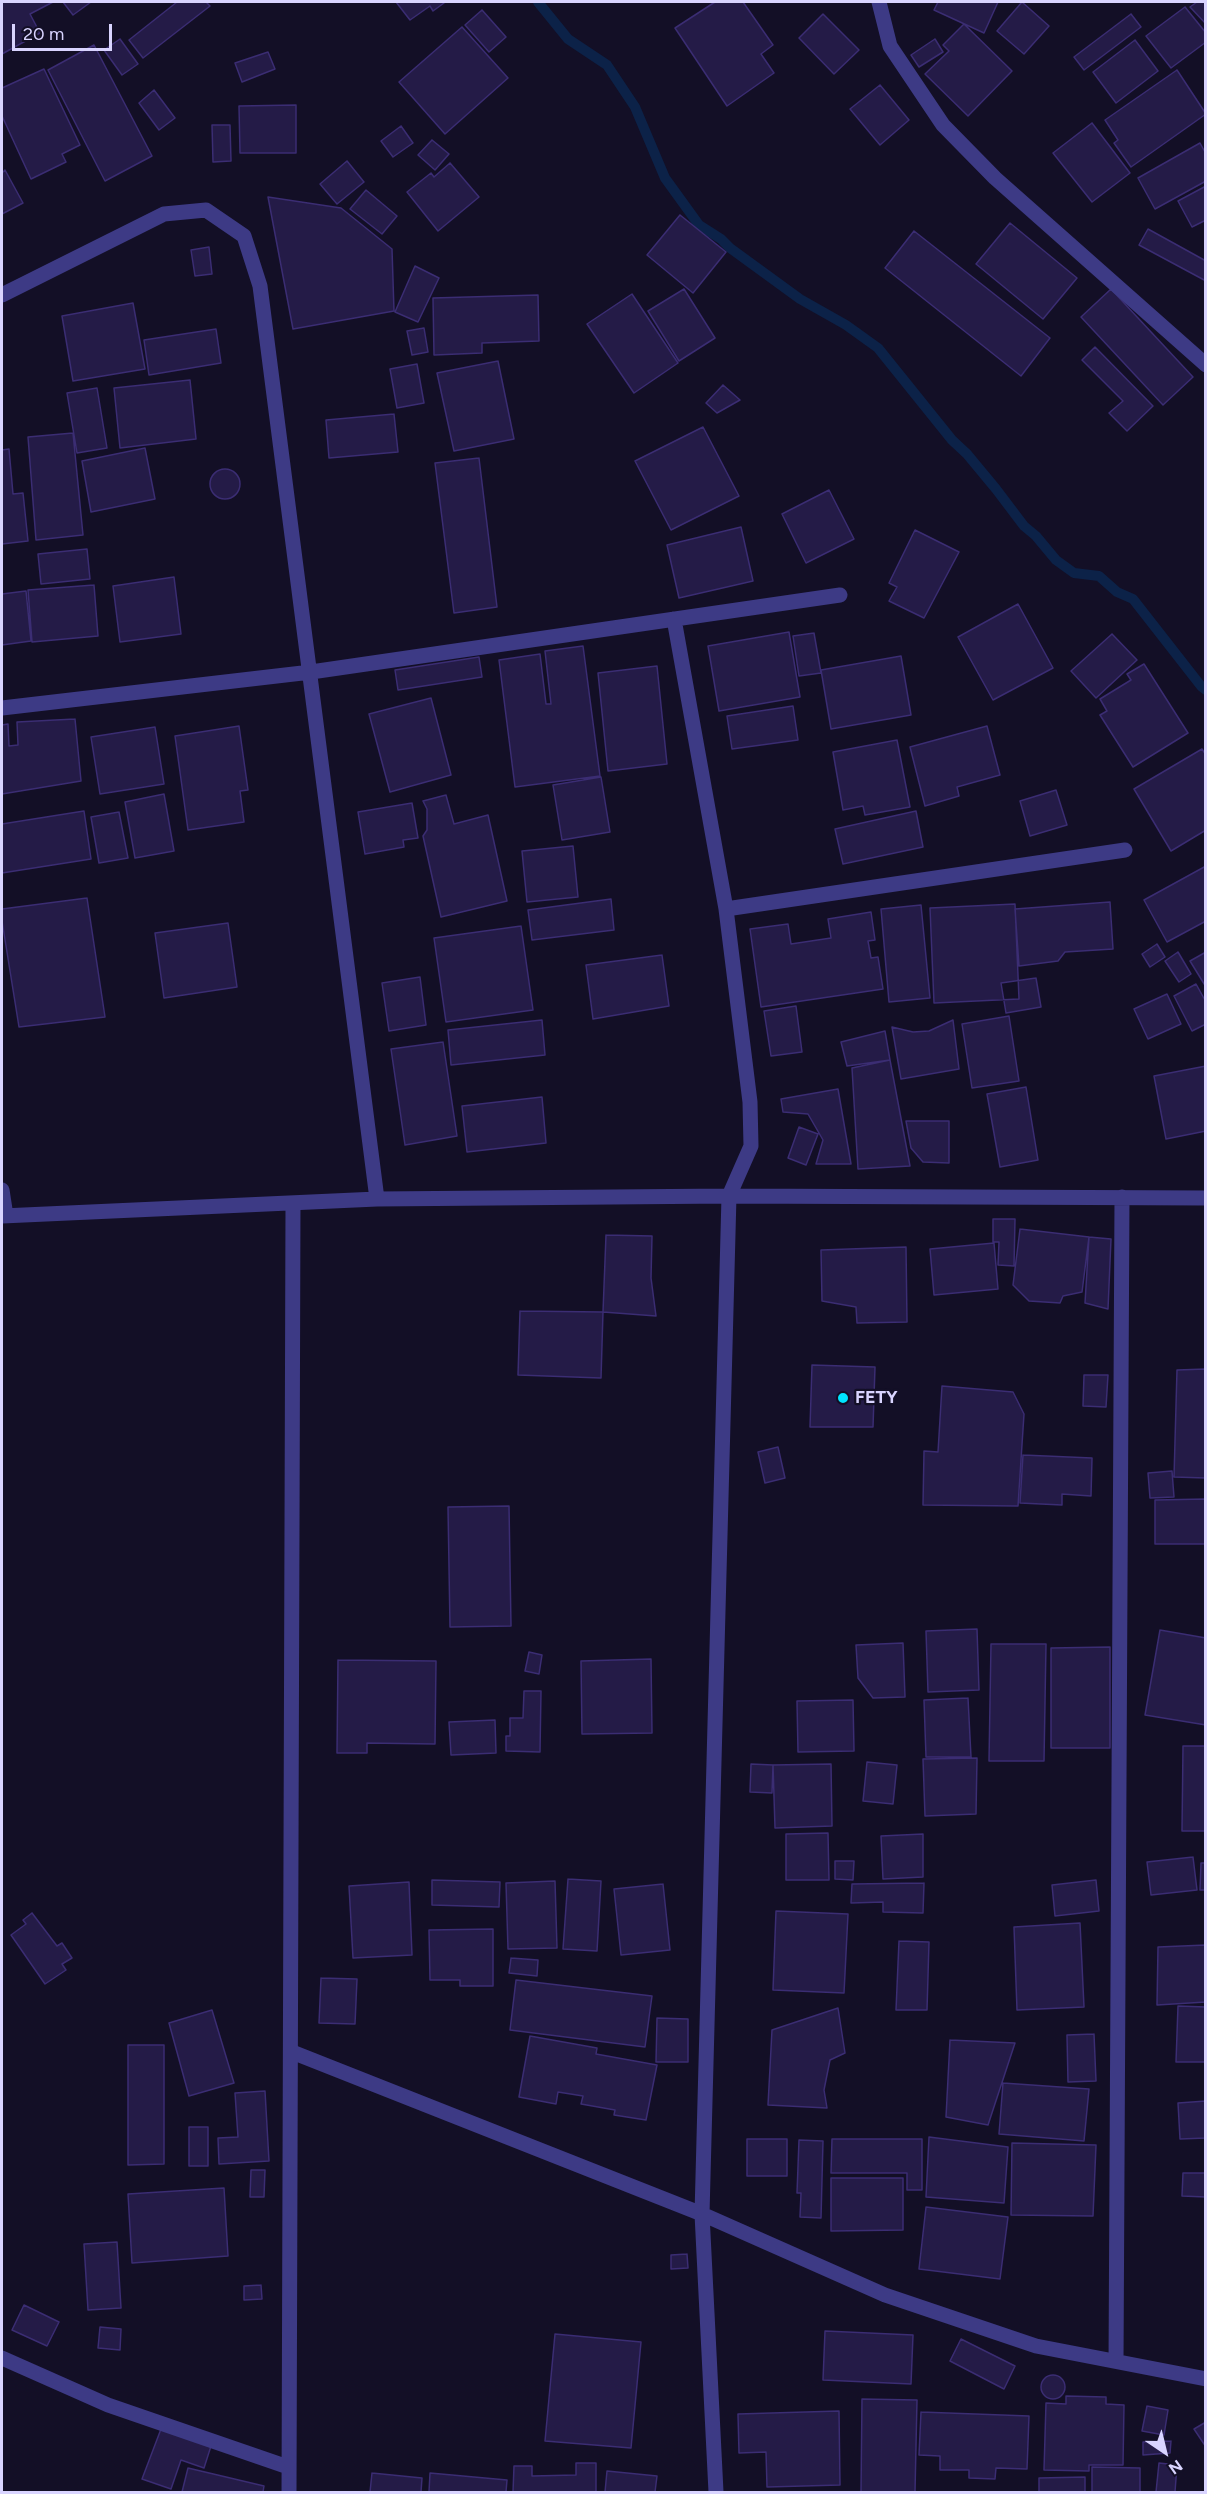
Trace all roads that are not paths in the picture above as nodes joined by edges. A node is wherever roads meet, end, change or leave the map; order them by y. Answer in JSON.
{"nodes":[{"id":1,"x":879,"y":2,"type":"edge"},
{"id":2,"x":2,"y":295,"type":"edge"},
{"id":3,"x":1206,"y":365,"type":"edge"},
{"id":4,"x":840,"y":595,"type":"dead end"},
{"id":5,"x":674,"y":619,"type":"junction"},
{"id":6,"x":311,"y":672,"type":"junction"},
{"id":7,"x":2,"y":708,"type":"edge"},
{"id":8,"x":1125,"y":850,"type":"dead end"},
{"id":9,"x":726,"y":909,"type":"junction"},
{"id":10,"x":2,"y":1190,"type":"edge"},
{"id":11,"x":729,"y":1196,"type":"junction"},
{"id":12,"x":1122,"y":1197,"type":"junction"},
{"id":13,"x":1206,"y":1198,"type":"edge"},
{"id":14,"x":377,"y":1199,"type":"junction"},
{"id":15,"x":293,"y":1203,"type":"junction"},
{"id":16,"x":4,"y":1216,"type":"edge"},
{"id":17,"x":292,"y":2052,"type":"junction"},
{"id":18,"x":702,"y":2214,"type":"junction"},
{"id":19,"x":2,"y":2358,"type":"edge"},
{"id":20,"x":1116,"y":2361,"type":"junction"},
{"id":21,"x":1206,"y":2379,"type":"edge"},
{"id":22,"x":288,"y":2467,"type":"junction"},
{"id":23,"x":288,"y":2493,"type":"edge"},
{"id":24,"x":717,"y":2493,"type":"edge"}],
"edges":[{"from":1,"to":3,"type":"street"},
{"from":2,"to":6,"type":"street"},
{"from":4,"to":5,"type":"street"},
{"from":5,"to":6,"type":"street"},
{"from":5,"to":9,"type":"street"},
{"from":6,"to":7,"type":"street"},
{"from":6,"to":14,"type":"street"},
{"from":8,"to":9,"type":"street"},
{"from":9,"to":11,"type":"street"},
{"from":10,"to":16,"type":"street"},
{"from":11,"to":12,"type":"street"},
{"from":11,"to":14,"type":"street"},
{"from":11,"to":18,"type":"street"},
{"from":12,"to":13,"type":"street"},
{"from":12,"to":20,"type":"street"},
{"from":14,"to":15,"type":"street"},
{"from":15,"to":16,"type":"street"},
{"from":15,"to":17,"type":"street"},
{"from":17,"to":18,"type":"street"},
{"from":17,"to":22,"type":"street"},
{"from":18,"to":20,"type":"street"},
{"from":18,"to":24,"type":"street"},
{"from":19,"to":22,"type":"street"},
{"from":20,"to":21,"type":"street"},
{"from":22,"to":23,"type":"street"}]}
